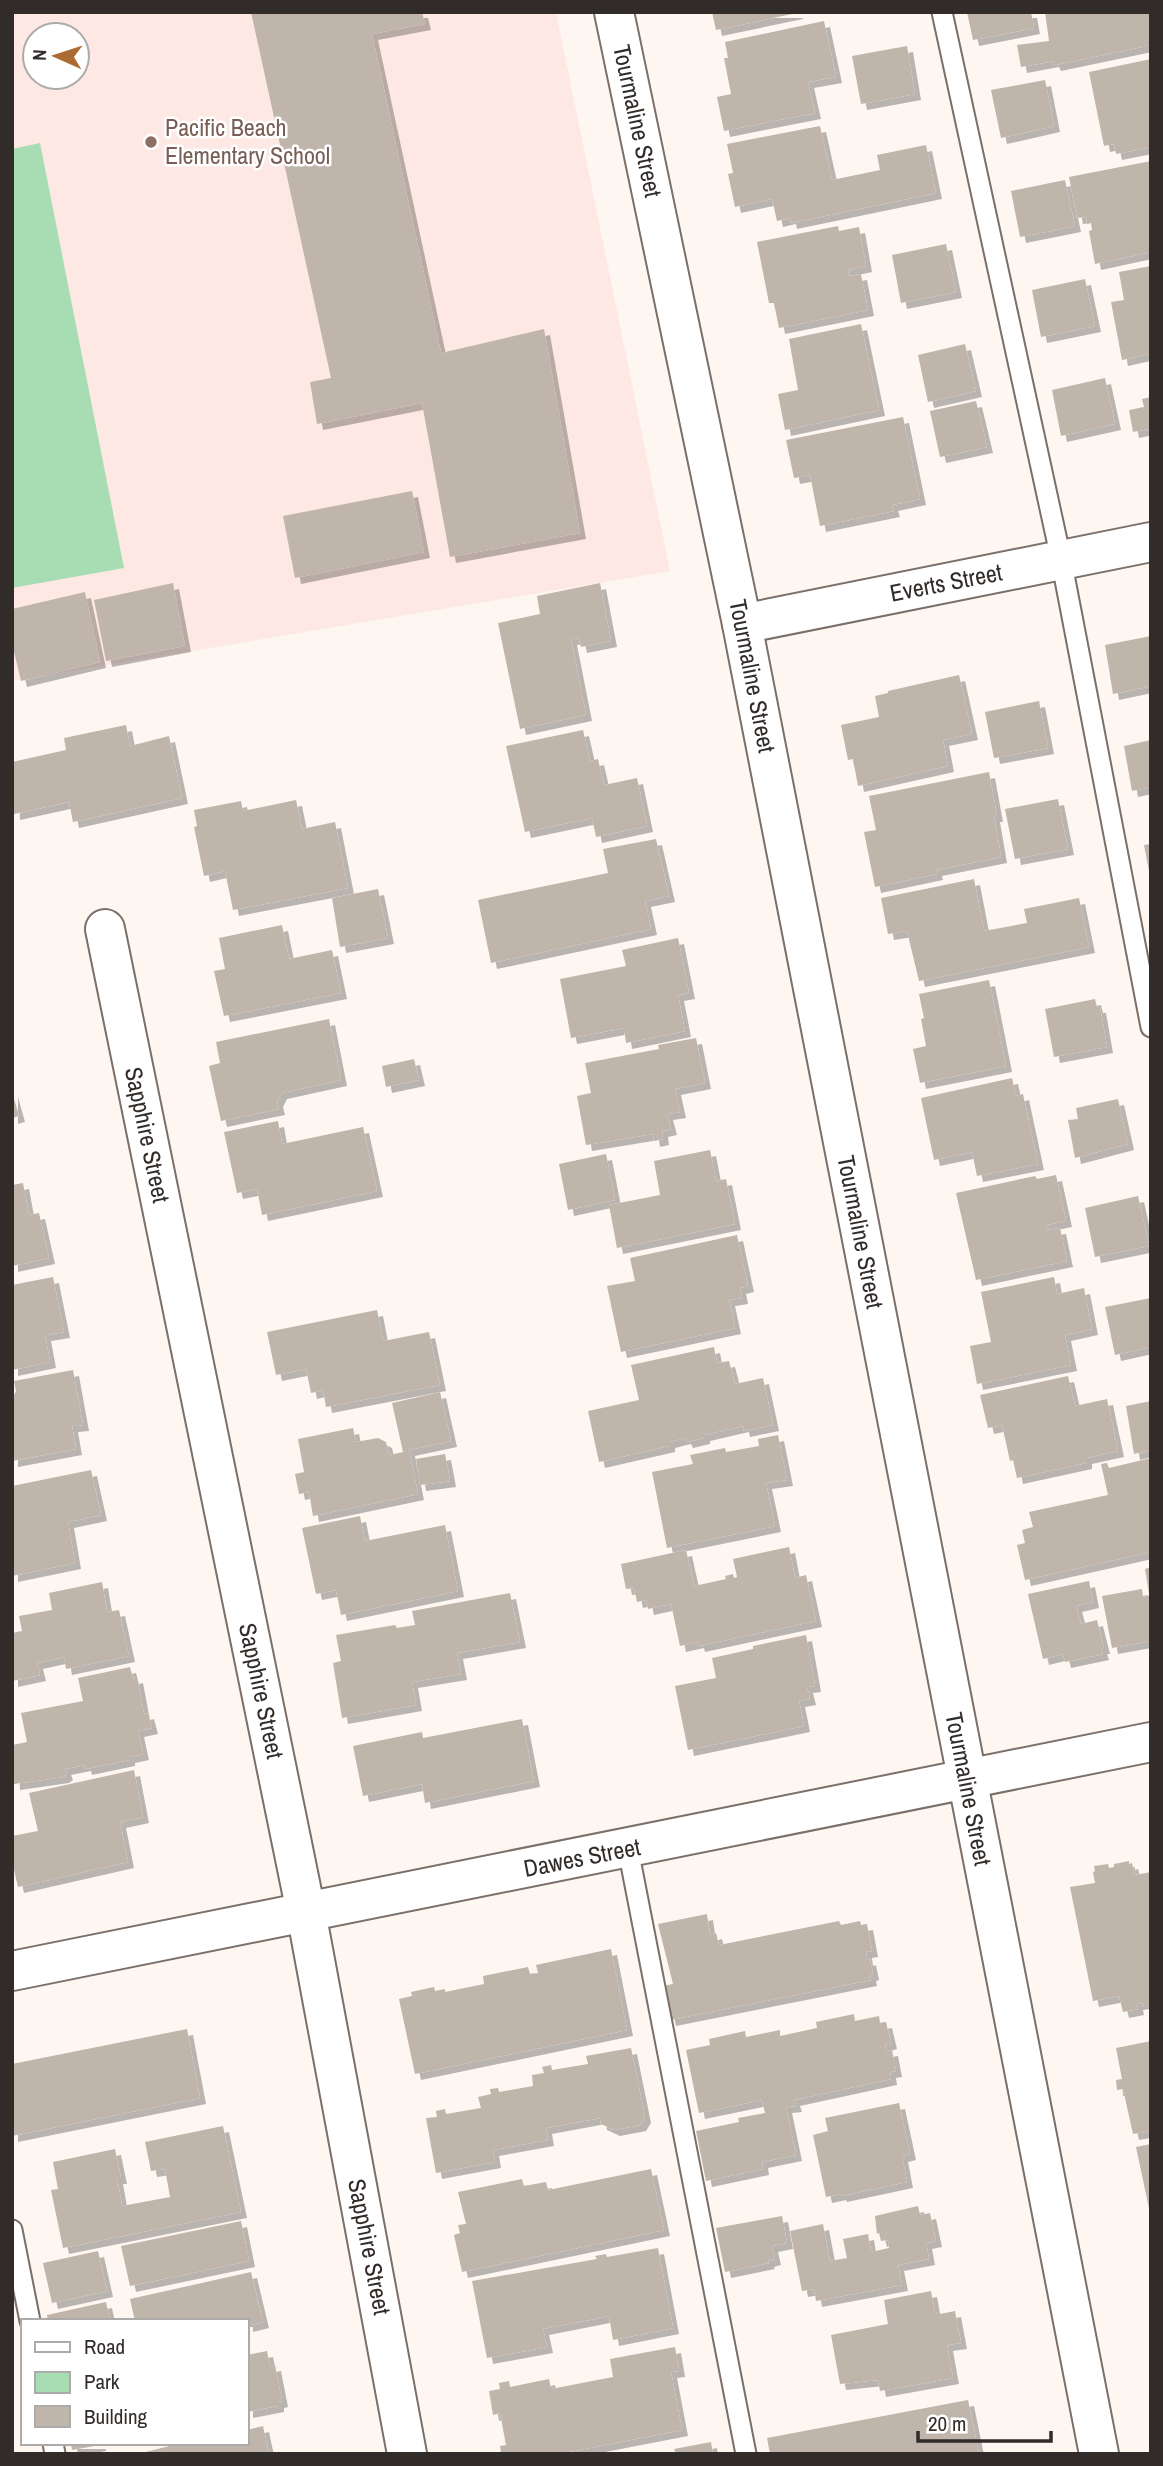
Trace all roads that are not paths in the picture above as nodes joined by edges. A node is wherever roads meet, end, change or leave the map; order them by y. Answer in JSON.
{"nodes":[{"id":1,"x":614,"y":12,"type":"edge"},
{"id":2,"x":942,"y":12,"type":"edge"},
{"id":3,"x":1151,"y":542,"type":"edge"},
{"id":4,"x":1061,"y":559,"type":"junction"},
{"id":5,"x":742,"y":624,"type":"junction"},
{"id":6,"x":105,"y":929,"type":"dead end"},
{"id":7,"x":1151,"y":1027,"type":"edge"},
{"id":8,"x":1151,"y":1742,"type":"edge"},
{"id":9,"x":966,"y":1780,"type":"junction"},
{"id":10,"x":628,"y":1849,"type":"junction"},
{"id":11,"x":306,"y":1912,"type":"junction"},
{"id":12,"x":12,"y":1971,"type":"edge"},
{"id":13,"x":12,"y":2230,"type":"edge"},
{"id":14,"x":30,"y":2319,"type":"edge"},
{"id":15,"x":407,"y":2454,"type":"edge"},
{"id":16,"x":746,"y":2454,"type":"edge"},
{"id":17,"x":1099,"y":2454,"type":"edge"}],
"edges":[{"from":1,"to":5,"type":"street","name":"Tourmaline Street"},
{"from":2,"to":4,"type":"lane"},
{"from":3,"to":4,"type":"street","name":"Everts Street"},
{"from":4,"to":5,"type":"street","name":"Everts Street"},
{"from":4,"to":7,"type":"lane"},
{"from":5,"to":9,"type":"street","name":"Tourmaline Street"},
{"from":6,"to":11,"type":"street","name":"Sapphire Street"},
{"from":8,"to":9,"type":"street","name":"Dawes Street"},
{"from":9,"to":10,"type":"street","name":"Dawes Street"},
{"from":9,"to":17,"type":"street","name":"Tourmaline Street"},
{"from":10,"to":11,"type":"street","name":"Dawes Street"},
{"from":10,"to":16,"type":"lane"},
{"from":11,"to":12,"type":"street","name":"Dawes Street"},
{"from":11,"to":15,"type":"street","name":"Sapphire Street"},
{"from":13,"to":14,"type":"lane"}]}
